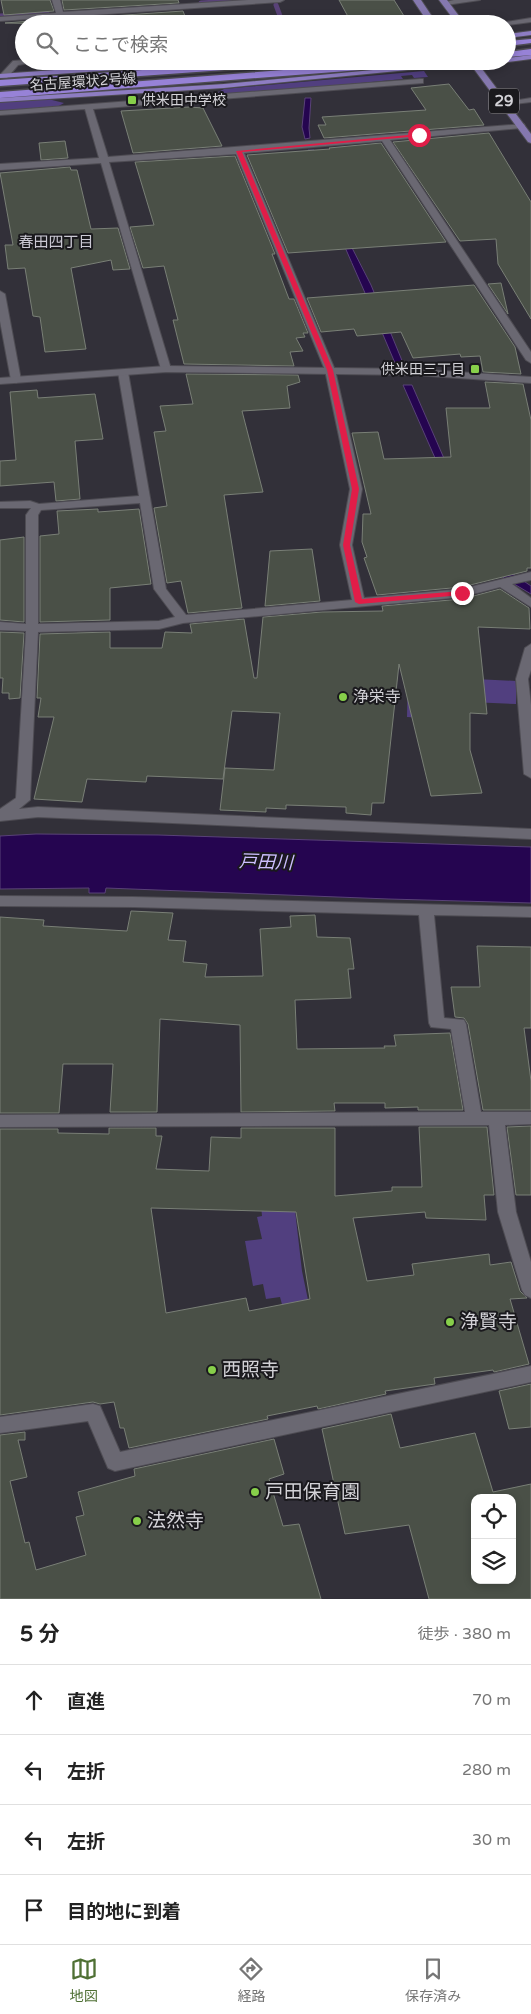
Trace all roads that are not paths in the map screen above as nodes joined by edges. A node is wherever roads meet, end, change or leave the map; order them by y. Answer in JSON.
{"nodes":[{"id":1,"x":56,"y":0,"type":"edge"},
{"id":2,"x":163,"y":0,"type":"edge"},
{"id":3,"x":272,"y":0,"type":"edge"},
{"id":4,"x":280,"y":0,"type":"edge"},
{"id":5,"x":417,"y":0,"type":"edge"},
{"id":6,"x":476,"y":0,"type":"edge"},
{"id":7,"x":444,"y":2,"type":"edge"},
{"id":8,"x":166,"y":8,"type":"junction"},
{"id":9,"x":60,"y":15,"type":"edge"},
{"id":10,"x":105,"y":15,"type":"edge"},
{"id":11,"x":427,"y":15,"type":"edge"},
{"id":12,"x":454,"y":15,"type":"edge"},
{"id":13,"x":0,"y":19,"type":"edge"},
{"id":14,"x":15,"y":19,"type":"edge"},
{"id":15,"x":531,"y":20,"type":"edge"},
{"id":16,"x":516,"y":22,"type":"edge"},
{"id":17,"x":531,"y":33,"type":"edge"},
{"id":18,"x":516,"y":35,"type":"edge"},
{"id":19,"x":531,"y":41,"type":"edge"},
{"id":20,"x":516,"y":43,"type":"edge"},
{"id":21,"x":531,"y":52,"type":"edge"},
{"id":22,"x":516,"y":54,"type":"edge"},
{"id":23,"x":531,"y":57,"type":"edge"},
{"id":24,"x":516,"y":59,"type":"edge"},
{"id":25,"x":15,"y":63,"type":"edge"},
{"id":26,"x":0,"y":64,"type":"edge"},
{"id":27,"x":15,"y":64,"type":"edge"},
{"id":28,"x":102,"y":70,"type":"edge"},
{"id":29,"x":145,"y":70,"type":"edge"},
{"id":30,"x":321,"y":70,"type":"edge"},
{"id":31,"x":391,"y":70,"type":"edge"},
{"id":32,"x":480,"y":70,"type":"edge"},
{"id":33,"x":1,"y":78,"type":"edge"},
{"id":34,"x":420,"y":80,"type":"dead end"},
{"id":35,"x":224,"y":86,"type":"junction"},
{"id":36,"x":0,"y":95,"type":"edge"},
{"id":37,"x":53,"y":97,"type":"junction"},
{"id":38,"x":0,"y":100,"type":"edge"},
{"id":39,"x":199,"y":100,"type":"junction"},
{"id":40,"x":531,"y":100,"type":"edge"},
{"id":41,"x":505,"y":103,"type":"junction"},
{"id":42,"x":89,"y":108,"type":"junction"},
{"id":43,"x":0,"y":113,"type":"edge"},
{"id":44,"x":522,"y":126,"type":"junction"},
{"id":45,"x":384,"y":138,"type":"junction"},
{"id":46,"x":531,"y":140,"type":"edge"},
{"id":47,"x":238,"y":151,"type":"junction"},
{"id":48,"x":103,"y":161,"type":"junction"},
{"id":49,"x":0,"y":167,"type":"edge"},
{"id":50,"x":0,"y":294,"type":"edge"},
{"id":51,"x":2,"y":316,"type":"edge"},
{"id":52,"x":531,"y":360,"type":"edge"},
{"id":53,"x":166,"y":368,"type":"junction"},
{"id":54,"x":330,"y":370,"type":"junction"},
{"id":55,"x":123,"y":372,"type":"junction"},
{"id":56,"x":16,"y":380,"type":"junction"},
{"id":57,"x":531,"y":380,"type":"edge"},
{"id":58,"x":0,"y":381,"type":"edge"},
{"id":59,"x":144,"y":499,"type":"junction"},
{"id":60,"x":0,"y":505,"type":"edge"},
{"id":61,"x":38,"y":507,"type":"junction"},
{"id":62,"x":527,"y":577,"type":"edge"},
{"id":63,"x":505,"y":583,"type":"junction"},
{"id":64,"x":359,"y":602,"type":"junction"},
{"id":65,"x":531,"y":603,"type":"edge"},
{"id":66,"x":183,"y":619,"type":"junction"},
{"id":67,"x":0,"y":626,"type":"edge"},
{"id":68,"x":32,"y":628,"type":"junction"},
{"id":69,"x":531,"y":648,"type":"edge"},
{"id":70,"x":529,"y":722,"type":"edge"},
{"id":71,"x":531,"y":774,"type":"edge"},
{"id":72,"x":531,"y":834,"type":"edge"},
{"id":73,"x":0,"y":901,"type":"edge"},
{"id":74,"x":426,"y":911,"type":"junction"},
{"id":75,"x":531,"y":912,"type":"edge"},
{"id":76,"x":474,"y":1118,"type":"junction"},
{"id":77,"x":496,"y":1118,"type":"junction"},
{"id":78,"x":531,"y":1118,"type":"edge"},
{"id":79,"x":0,"y":1122,"type":"edge"},
{"id":80,"x":531,"y":1290,"type":"edge"},
{"id":81,"x":531,"y":1374,"type":"edge"},
{"id":82,"x":0,"y":1425,"type":"edge"}],
"edges":[{"from":1,"to":9,"type":"street"},
{"from":2,"to":8,"type":"street"},
{"from":3,"to":4,"type":"street"},
{"from":3,"to":8,"type":"street"},
{"from":5,"to":11,"type":"main road"},
{"from":6,"to":7,"type":"street"},
{"from":7,"to":12,"type":"main road"},
{"from":8,"to":10,"type":"street"},
{"from":13,"to":14,"type":"street"},
{"from":15,"to":16,"type":"street"},
{"from":17,"to":18,"type":"highway"},
{"from":19,"to":20,"type":"highway"},
{"from":21,"to":22,"type":"highway"},
{"from":23,"to":24,"type":"highway"},
{"from":25,"to":26,"type":"street"},
{"from":27,"to":33,"type":"street"},
{"from":28,"to":33,"type":"highway","name":"名古屋環状2号線"},
{"from":29,"to":33,"type":"highway"},
{"from":30,"to":36,"type":"highway"},
{"from":31,"to":35,"type":"highway","name":"名古屋環状2号線"},
{"from":32,"to":41,"type":"main road","number":"29"},
{"from":34,"to":39,"type":"street"},
{"from":35,"to":37,"type":"highway","name":"名古屋環状2号線"},
{"from":35,"to":39,"type":"street"},
{"from":37,"to":38,"type":"highway","name":"名古屋環状2号線"},
{"from":37,"to":42,"type":"street"},
{"from":39,"to":42,"type":"street"},
{"from":40,"to":41,"type":"street"},
{"from":41,"to":44,"type":"main road","number":"29"},
{"from":42,"to":43,"type":"street"},
{"from":42,"to":48,"type":"street"},
{"from":44,"to":45,"type":"street"},
{"from":44,"to":46,"type":"main road","number":"29"},
{"from":45,"to":47,"type":"street"},
{"from":45,"to":52,"type":"street"},
{"from":47,"to":48,"type":"street"},
{"from":47,"to":54,"type":"street"},
{"from":48,"to":49,"type":"street"},
{"from":48,"to":53,"type":"street"},
{"from":50,"to":51,"type":"street"},
{"from":51,"to":56,"type":"street"},
{"from":53,"to":54,"type":"street"},
{"from":53,"to":55,"type":"street"},
{"from":54,"to":57,"type":"street"},
{"from":54,"to":64,"type":"street"},
{"from":55,"to":56,"type":"street"},
{"from":55,"to":59,"type":"street"},
{"from":56,"to":58,"type":"street"},
{"from":59,"to":61,"type":"street"},
{"from":59,"to":66,"type":"street"},
{"from":60,"to":61,"type":"street"},
{"from":61,"to":68,"type":"street"},
{"from":62,"to":63,"type":"street"},
{"from":63,"to":64,"type":"street"},
{"from":63,"to":65,"type":"street"},
{"from":64,"to":66,"type":"street"},
{"from":66,"to":68,"type":"street"},
{"from":67,"to":68,"type":"street"},
{"from":68,"to":72,"type":"street"},
{"from":69,"to":70,"type":"street"},
{"from":70,"to":71,"type":"street"},
{"from":73,"to":74,"type":"street"},
{"from":74,"to":75,"type":"street"},
{"from":74,"to":76,"type":"street"},
{"from":76,"to":77,"type":"street"},
{"from":76,"to":79,"type":"street"},
{"from":77,"to":78,"type":"street"},
{"from":77,"to":80,"type":"street"},
{"from":81,"to":82,"type":"street"}]}
